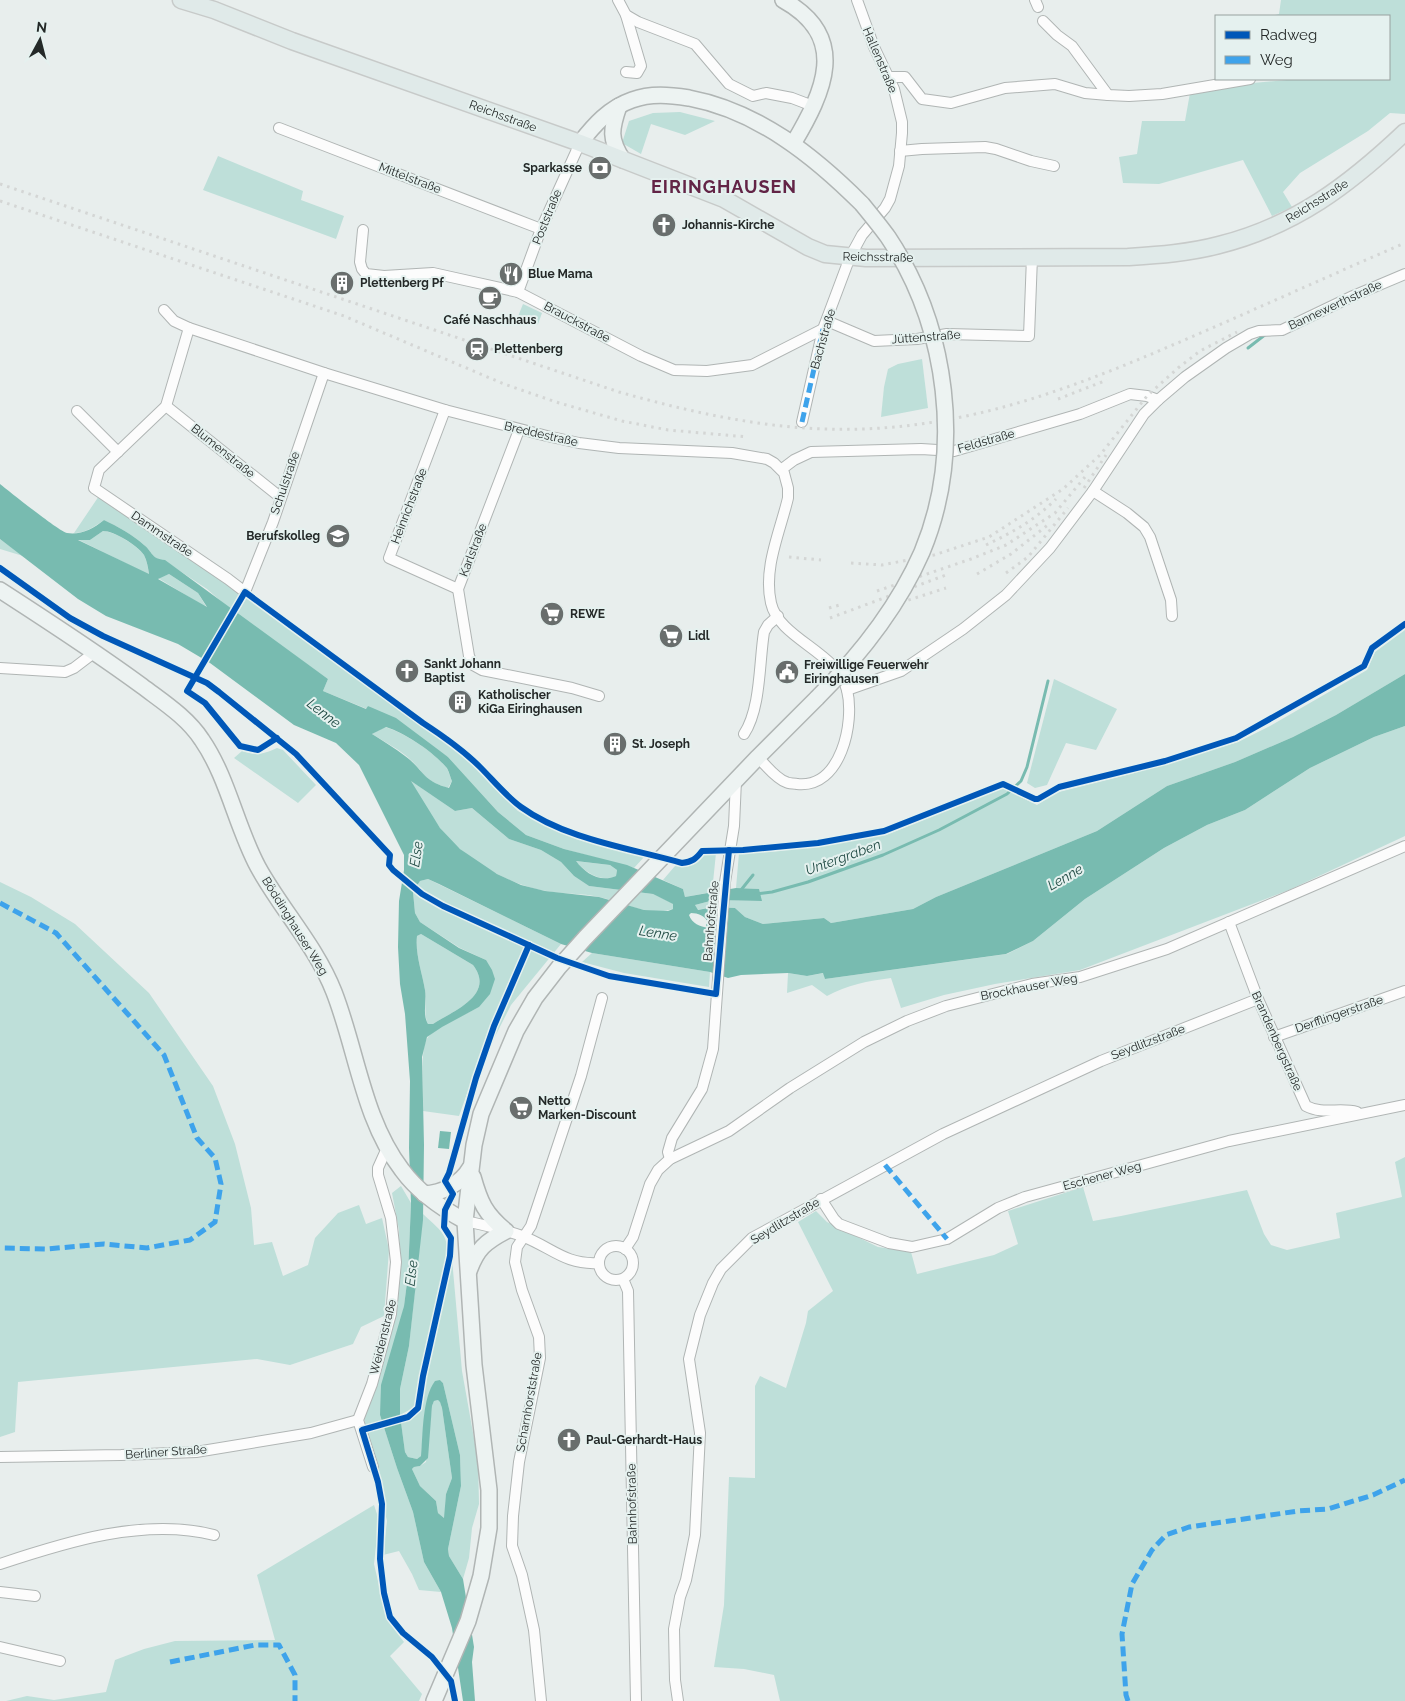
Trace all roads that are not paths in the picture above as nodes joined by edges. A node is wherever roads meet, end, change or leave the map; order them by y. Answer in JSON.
{"nodes":[{"id":1,"x":181,"y":0,"type":"edge"},
{"id":2,"x":618,"y":0,"type":"edge"},
{"id":3,"x":783,"y":0,"type":"edge"},
{"id":4,"x":857,"y":0,"type":"edge"},
{"id":5,"x":216,"y":5,"type":"edge"},
{"id":6,"x":626,"y":15,"type":"junction"},
{"id":7,"x":1043,"y":21,"type":"dead end"},
{"id":8,"x":626,"y":72,"type":"dead end"},
{"id":9,"x":889,"y":77,"type":"junction"},
{"id":10,"x":1244,"y":80,"type":"edge"},
{"id":11,"x":1108,"y":95,"type":"junction"},
{"id":12,"x":619,"y":106,"type":"junction"},
{"id":13,"x":813,"y":106,"type":"junction"},
{"id":14,"x":279,"y":128,"type":"dead end"},
{"id":15,"x":1405,"y":132,"type":"edge"},
{"id":16,"x":580,"y":143,"type":"junction"},
{"id":17,"x":793,"y":144,"type":"junction"},
{"id":18,"x":900,"y":151,"type":"junction"},
{"id":19,"x":623,"y":160,"type":"junction"},
{"id":20,"x":1054,"y":166,"type":"dead end"},
{"id":21,"x":540,"y":229,"type":"junction"},
{"id":22,"x":363,"y":230,"type":"dead end"},
{"id":23,"x":850,"y":257,"type":"junction"},
{"id":24,"x":1032,"y":257,"type":"junction"},
{"id":25,"x":1405,"y":274,"type":"edge"},
{"id":26,"x":518,"y":292,"type":"junction"},
{"id":27,"x":164,"y":310,"type":"dead end"},
{"id":28,"x":825,"y":325,"type":"junction"},
{"id":29,"x":189,"y":328,"type":"junction"},
{"id":30,"x":324,"y":374,"type":"junction"},
{"id":31,"x":1158,"y":400,"type":"junction"},
{"id":32,"x":166,"y":406,"type":"junction"},
{"id":33,"x":445,"y":410,"type":"junction"},
{"id":34,"x":77,"y":411,"type":"dead end"},
{"id":35,"x":802,"y":422,"type":"dead end"},
{"id":36,"x":519,"y":430,"type":"junction"},
{"id":37,"x":118,"y":452,"type":"junction"},
{"id":38,"x":782,"y":469,"type":"junction"},
{"id":39,"x":1093,"y":491,"type":"junction"},
{"id":40,"x":280,"y":497,"type":"junction"},
{"id":41,"x":458,"y":588,"type":"junction"},
{"id":42,"x":0,"y":590,"type":"edge"},
{"id":43,"x":245,"y":592,"type":"joint"},
{"id":44,"x":778,"y":616,"type":"junction"},
{"id":45,"x":1172,"y":616,"type":"dead end"},
{"id":46,"x":95,"y":652,"type":"junction"},
{"id":47,"x":0,"y":668,"type":"edge"},
{"id":48,"x":847,"y":690,"type":"junction"},
{"id":49,"x":599,"y":696,"type":"dead end"},
{"id":50,"x":744,"y":734,"type":"dead end"},
{"id":51,"x":758,"y":757,"type":"junction"},
{"id":52,"x":736,"y":780,"type":"junction"},
{"id":53,"x":1405,"y":846,"type":"edge"},
{"id":54,"x":1229,"y":922,"type":"junction"},
{"id":55,"x":1405,"y":991,"type":"edge"},
{"id":56,"x":602,"y":998,"type":"dead end"},
{"id":57,"x":1258,"y":999,"type":"junction"},
{"id":58,"x":1274,"y":1037,"type":"junction"},
{"id":59,"x":1405,"y":1104,"type":"edge"},
{"id":60,"x":1362,"y":1114,"type":"junction"},
{"id":61,"x":387,"y":1148,"type":"junction"},
{"id":62,"x":670,"y":1159,"type":"junction"},
{"id":63,"x":470,"y":1168,"type":"junction"},
{"id":64,"x":429,"y":1198,"type":"junction"},
{"id":65,"x":821,"y":1199,"type":"junction"},
{"id":66,"x":465,"y":1221,"type":"junction"},
{"id":67,"x":506,"y":1231,"type":"junction"},
{"id":68,"x":524,"y":1237,"type":"junction"},
{"id":69,"x":626,"y":1249,"type":"junction"},
{"id":70,"x":598,"y":1263,"type":"junction"},
{"id":71,"x":468,"y":1274,"type":"junction"},
{"id":72,"x":623,"y":1279,"type":"junction"},
{"id":73,"x":358,"y":1420,"type":"junction"},
{"id":74,"x":0,"y":1457,"type":"edge"},
{"id":75,"x":373,"y":1467,"type":"dead end"},
{"id":76,"x":214,"y":1535,"type":"dead end"},
{"id":77,"x":0,"y":1564,"type":"edge"},
{"id":78,"x":0,"y":1592,"type":"edge"},
{"id":79,"x":35,"y":1596,"type":"dead end"},
{"id":80,"x":0,"y":1647,"type":"edge"},
{"id":81,"x":60,"y":1661,"type":"dead end"},
{"id":82,"x":434,"y":1701,"type":"edge"},
{"id":83,"x":541,"y":1701,"type":"edge"},
{"id":84,"x":636,"y":1701,"type":"edge"},
{"id":85,"x":678,"y":1701,"type":"edge"}],
"edges":[{"from":1,"to":5,"type":"main road","name":"Reichsstraße"},
{"from":2,"to":6,"type":"street"},
{"from":3,"to":13,"type":"main road"},
{"from":4,"to":9,"type":"street","name":"Hallenstraße"},
{"from":5,"to":16,"type":"main road","name":"Reichsstraße"},
{"from":6,"to":8,"type":"street"},
{"from":6,"to":13,"type":"street"},
{"from":7,"to":11,"type":"street"},
{"from":9,"to":11,"type":"street"},
{"from":9,"to":18,"type":"street","name":"Hallenstraße"},
{"from":10,"to":11,"type":"street"},
{"from":12,"to":16,"type":"main road"},
{"from":12,"to":17,"type":"main road"},
{"from":12,"to":19,"type":"main road"},
{"from":13,"to":17,"type":"main road"},
{"from":14,"to":21,"type":"street","name":"Mittelstraße"},
{"from":15,"to":24,"type":"main road","name":"Reichsstraße"},
{"from":16,"to":19,"type":"main road","name":"Reichsstraße"},
{"from":16,"to":21,"type":"street","name":"Poststraße"},
{"from":17,"to":51,"type":"main road","bridge":true},
{"from":18,"to":20,"type":"street"},
{"from":18,"to":23,"type":"street","name":"Hallenstraße"},
{"from":19,"to":23,"type":"main road","name":"Reichsstraße"},
{"from":21,"to":26,"type":"street","name":"Poststraße"},
{"from":22,"to":26,"type":"street","name":"Brauckstraße"},
{"from":23,"to":24,"type":"main road","name":"Reichsstraße"},
{"from":23,"to":28,"type":"street","name":"Bachstraße"},
{"from":24,"to":28,"type":"street","name":"Jüttenstraße"},
{"from":25,"to":31,"type":"street","name":"Bannewerthstraße"},
{"from":26,"to":28,"type":"street","name":"Brauckstraße"},
{"from":27,"to":29,"type":"street","name":"Breddestraße"},
{"from":28,"to":35,"type":"street","name":"Bachstraße"},
{"from":29,"to":30,"type":"street","name":"Breddestraße"},
{"from":29,"to":32,"type":"street"},
{"from":30,"to":33,"type":"street","name":"Breddestraße"},
{"from":30,"to":40,"type":"street","name":"Schulstraße"},
{"from":31,"to":38,"type":"street","name":"Feldstraße"},
{"from":31,"to":39,"type":"street","name":"Bannewerthstraße"},
{"from":32,"to":37,"type":"street"},
{"from":32,"to":40,"type":"street","name":"Blumenstraße"},
{"from":33,"to":36,"type":"street","name":"Breddestraße"},
{"from":33,"to":41,"type":"street","name":"Heinrichstraße"},
{"from":34,"to":37,"type":"street"},
{"from":36,"to":38,"type":"street","name":"Breddestraße"},
{"from":36,"to":41,"type":"street","name":"Karlstraße"},
{"from":37,"to":43,"type":"street","name":"Dammstraße"},
{"from":38,"to":44,"type":"street"},
{"from":39,"to":45,"type":"street"},
{"from":39,"to":48,"type":"street","name":"Bannewerthstraße"},
{"from":40,"to":43,"type":"street","name":"Schulstraße"},
{"from":41,"to":49,"type":"street","name":"Karlstraße"},
{"from":42,"to":46,"type":"main road","name":"Böddinghauser Weg"},
{"from":44,"to":48,"type":"street"},
{"from":44,"to":50,"type":"street"},
{"from":46,"to":47,"type":"street"},
{"from":46,"to":61,"type":"main road","name":"Böddinghauser Weg"},
{"from":48,"to":51,"type":"street"},
{"from":51,"to":52,"type":"main road"},
{"from":52,"to":62,"type":"street","name":"Bahnhofstraße"},
{"from":52,"to":63,"type":"main road"},
{"from":53,"to":54,"type":"street","name":"Brockhauser Weg"},
{"from":54,"to":57,"type":"street","name":"Brandenbergstraße"},
{"from":54,"to":62,"type":"street","name":"Brockhauser Weg"},
{"from":55,"to":58,"type":"street","name":"Derfflingerstraße"},
{"from":56,"to":68,"type":"street","name":"Scharnhorststraße"},
{"from":57,"to":58,"type":"street","name":"Brandenbergstraße"},
{"from":57,"to":65,"type":"street","name":"Seydlitzstraße"},
{"from":58,"to":60,"type":"street","name":"Brandenbergstraße"},
{"from":59,"to":60,"type":"street","name":"Eschener Weg"},
{"from":60,"to":65,"type":"street","name":"Eschener Weg"},
{"from":61,"to":64,"type":"main road","name":"Böddinghauser Weg"},
{"from":61,"to":73,"type":"street","name":"Weidenstraße"},
{"from":62,"to":69,"type":"street"},
{"from":63,"to":64,"type":"main road"},
{"from":63,"to":66,"type":"main road"},
{"from":63,"to":67,"type":"main road"},
{"from":64,"to":66,"type":"main road","name":"Böddinghauser Weg"},
{"from":65,"to":85,"type":"street","name":"Seydlitzstraße"},
{"from":66,"to":67,"type":"street","name":"Böddinghauser Weg"},
{"from":66,"to":71,"type":"main road"},
{"from":67,"to":68,"type":"street","name":"Böddinghauser Weg"},
{"from":67,"to":71,"type":"main road"},
{"from":68,"to":70,"type":"street","name":"Böddinghauser Weg"},
{"from":68,"to":83,"type":"street","name":"Scharnhorststraße"},
{"from":69,"to":70,"type":"street"},
{"from":69,"to":72,"type":"street"},
{"from":70,"to":72,"type":"street"},
{"from":71,"to":82,"type":"main road"},
{"from":72,"to":84,"type":"street","name":"Bahnhofstraße"},
{"from":73,"to":74,"type":"street","name":"Berliner Straße"},
{"from":73,"to":75,"type":"street"},
{"from":76,"to":77,"type":"street"},
{"from":78,"to":79,"type":"street"},
{"from":80,"to":81,"type":"street"}]}
